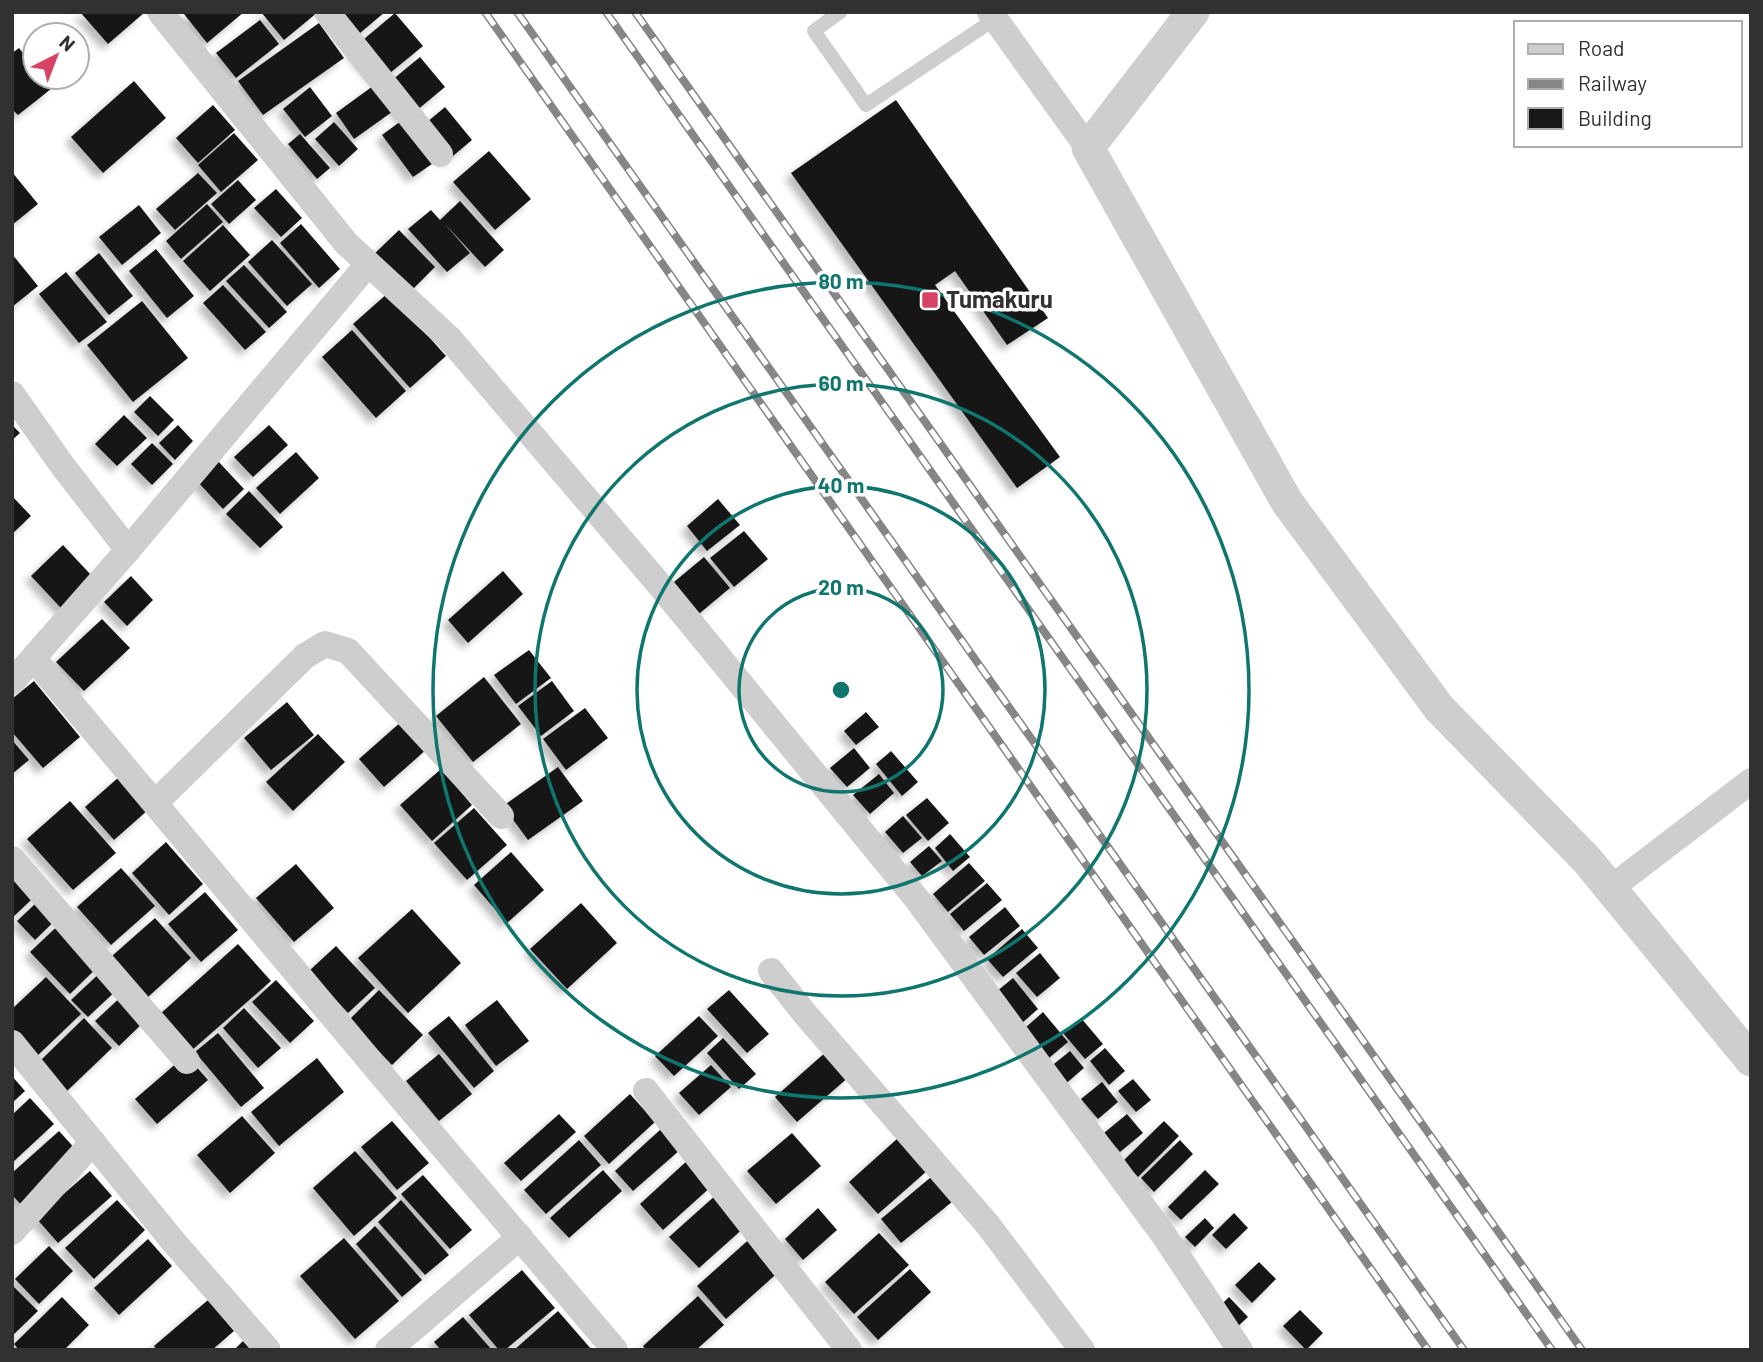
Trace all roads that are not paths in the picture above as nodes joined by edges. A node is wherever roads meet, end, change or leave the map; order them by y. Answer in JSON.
{"nodes":[{"id":1,"x":160,"y":12,"type":"edge"},
{"id":2,"x":327,"y":12,"type":"edge"},
{"id":3,"x":840,"y":12,"type":"edge"},
{"id":4,"x":1193,"y":12,"type":"edge"},
{"id":5,"x":993,"y":16,"type":"edge"},
{"id":6,"x":1088,"y":148,"type":"junction"},
{"id":7,"x":440,"y":154,"type":"dead end"},
{"id":8,"x":368,"y":264,"type":"junction"},
{"id":9,"x":12,"y":394,"type":"edge"},
{"id":10,"x":128,"y":550,"type":"junction"},
{"id":11,"x":34,"y":659,"type":"junction"},
{"id":12,"x":12,"y":682,"type":"edge"},
{"id":13,"x":1751,"y":781,"type":"edge"},
{"id":14,"x":155,"y":803,"type":"junction"},
{"id":15,"x":501,"y":816,"type":"dead end"},
{"id":16,"x":12,"y":859,"type":"edge"},
{"id":17,"x":1611,"y":888,"type":"junction"},
{"id":18,"x":771,"y":971,"type":"dead end"},
{"id":19,"x":12,"y":1043,"type":"edge"},
{"id":20,"x":1751,"y":1060,"type":"edge"},
{"id":21,"x":187,"y":1061,"type":"dead end"},
{"id":22,"x":646,"y":1091,"type":"dead end"},
{"id":23,"x":93,"y":1142,"type":"junction"},
{"id":24,"x":12,"y":1232,"type":"edge"},
{"id":25,"x":520,"y":1237,"type":"junction"},
{"id":26,"x":268,"y":1350,"type":"edge"},
{"id":27,"x":388,"y":1350,"type":"edge"},
{"id":28,"x":615,"y":1350,"type":"edge"},
{"id":29,"x":849,"y":1350,"type":"edge"},
{"id":30,"x":1082,"y":1350,"type":"edge"},
{"id":31,"x":1240,"y":1350,"type":"edge"}],
"edges":[{"from":1,"to":8,"type":"street"},
{"from":2,"to":7,"type":"street"},
{"from":3,"to":5,"type":"lane"},
{"from":4,"to":6,"type":"street"},
{"from":5,"to":6,"type":"street"},
{"from":6,"to":17,"type":"street"},
{"from":8,"to":10,"type":"street"},
{"from":8,"to":31,"type":"street"},
{"from":9,"to":10,"type":"street"},
{"from":10,"to":11,"type":"street"},
{"from":11,"to":12,"type":"street"},
{"from":11,"to":14,"type":"street"},
{"from":13,"to":17,"type":"street"},
{"from":14,"to":15,"type":"street"},
{"from":14,"to":25,"type":"street"},
{"from":16,"to":21,"type":"street"},
{"from":17,"to":20,"type":"street"},
{"from":18,"to":30,"type":"street"},
{"from":19,"to":23,"type":"street"},
{"from":22,"to":29,"type":"street"},
{"from":23,"to":24,"type":"street"},
{"from":23,"to":26,"type":"street"},
{"from":25,"to":27,"type":"street"},
{"from":25,"to":28,"type":"street"}]}
